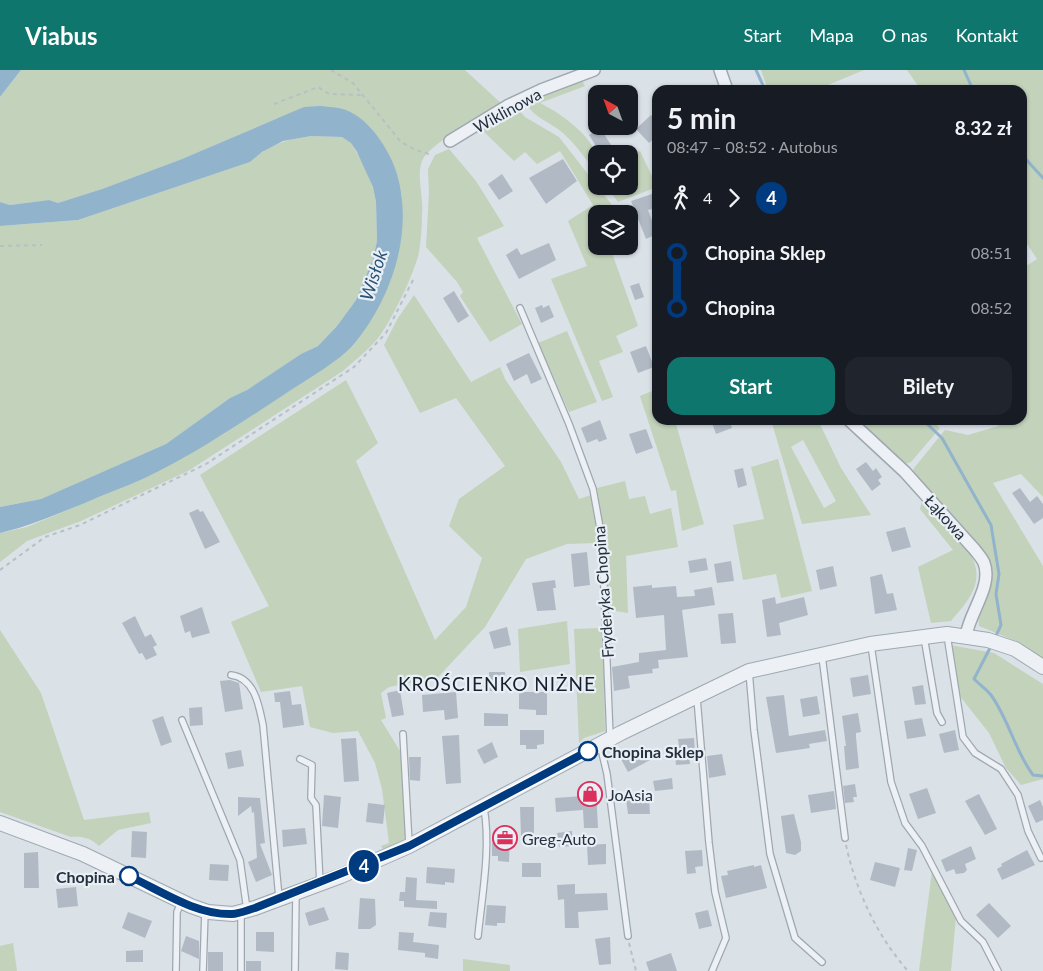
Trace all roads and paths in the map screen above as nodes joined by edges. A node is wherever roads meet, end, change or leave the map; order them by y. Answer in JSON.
{"nodes":[{"id":1,"x":331,"y":70,"type":"edge"},
{"id":2,"x":594,"y":70,"type":"edge"},
{"id":3,"x":720,"y":70,"type":"edge"},
{"id":4,"x":725,"y":85,"type":"edge"},
{"id":5,"x":364,"y":95,"type":"junction"},
{"id":6,"x":274,"y":104,"type":"dead end"},
{"id":7,"x":450,"y":142,"type":"dead end"},
{"id":8,"x":429,"y":154,"type":"dead end"},
{"id":9,"x":42,"y":245,"type":"dead end"},
{"id":10,"x":0,"y":246,"type":"edge"},
{"id":11,"x":414,"y":278,"type":"dead end"},
{"id":12,"x":520,"y":308,"type":"dead end"},
{"id":13,"x":854,"y":425,"type":"edge"},
{"id":14,"x":0,"y":570,"type":"edge"},
{"id":15,"x":947,"y":634,"type":"junction"},
{"id":16,"x":924,"y":636,"type":"junction"},
{"id":17,"x":966,"y":636,"type":"junction"},
{"id":18,"x":870,"y":644,"type":"junction"},
{"id":19,"x":822,"y":654,"type":"junction"},
{"id":20,"x":1043,"y":667,"type":"edge"},
{"id":21,"x":748,"y":671,"type":"junction"},
{"id":22,"x":232,"y":675,"type":"dead end"},
{"id":23,"x":697,"y":694,"type":"junction"},
{"id":24,"x":182,"y":720,"type":"dead end"},
{"id":25,"x":942,"y":722,"type":"dead end"},
{"id":26,"x":403,"y":734,"type":"dead end"},
{"id":27,"x":605,"y":742,"type":"junction"},
{"id":28,"x":300,"y":759,"type":"dead end"},
{"id":29,"x":484,"y":808,"type":"junction"},
{"id":30,"x":0,"y":823,"type":"edge"},
{"id":31,"x":845,"y":838,"type":"joint"},
{"id":32,"x":409,"y":846,"type":"junction"},
{"id":33,"x":1041,"y":858,"type":"dead end"},
{"id":34,"x":320,"y":884,"type":"junction"},
{"id":35,"x":296,"y":893,"type":"junction"},
{"id":36,"x":280,"y":899,"type":"junction"},
{"id":37,"x":182,"y":901,"type":"junction"},
{"id":38,"x":205,"y":911,"type":"junction"},
{"id":39,"x":244,"y":911,"type":"junction"},
{"id":40,"x":478,"y":936,"type":"dead end"},
{"id":41,"x":628,"y":936,"type":"joint"},
{"id":42,"x":822,"y":962,"type":"dead end"},
{"id":43,"x":176,"y":971,"type":"edge"},
{"id":44,"x":203,"y":971,"type":"edge"},
{"id":45,"x":241,"y":971,"type":"edge"},
{"id":46,"x":294,"y":971,"type":"edge"},
{"id":47,"x":636,"y":971,"type":"edge"},
{"id":48,"x":712,"y":971,"type":"edge"},
{"id":49,"x":908,"y":971,"type":"edge"},
{"id":50,"x":998,"y":971,"type":"edge"}],
"edges":[{"from":1,"to":5,"type":"path"},
{"from":2,"to":7,"type":"street","name":"Wiklinowa"},
{"from":3,"to":4,"type":"street"},
{"from":5,"to":6,"type":"path"},
{"from":5,"to":8,"type":"path"},
{"from":9,"to":10,"type":"path"},
{"from":11,"to":14,"type":"path"},
{"from":12,"to":27,"type":"lane","name":"Fryderyka Chopina"},
{"from":13,"to":17,"type":"street","name":"Łąkowa"},
{"from":15,"to":16,"type":"street"},
{"from":15,"to":17,"type":"street"},
{"from":15,"to":33,"type":"lane"},
{"from":16,"to":18,"type":"street"},
{"from":16,"to":25,"type":"lane"},
{"from":17,"to":20,"type":"street"},
{"from":18,"to":19,"type":"street"},
{"from":18,"to":50,"type":"lane"},
{"from":19,"to":21,"type":"street"},
{"from":19,"to":31,"type":"lane"},
{"from":21,"to":23,"type":"street"},
{"from":21,"to":42,"type":"lane"},
{"from":22,"to":36,"type":"lane"},
{"from":23,"to":27,"type":"street"},
{"from":23,"to":48,"type":"lane"},
{"from":24,"to":39,"type":"lane"},
{"from":26,"to":32,"type":"lane"},
{"from":27,"to":29,"type":"street"},
{"from":27,"to":41,"type":"lane","name":"Fryderyka Chopina"},
{"from":28,"to":34,"type":"lane"},
{"from":29,"to":32,"type":"street"},
{"from":29,"to":40,"type":"lane"},
{"from":30,"to":37,"type":"street"},
{"from":31,"to":49,"type":"path"},
{"from":32,"to":34,"type":"street"},
{"from":34,"to":35,"type":"street"},
{"from":35,"to":36,"type":"street"},
{"from":35,"to":46,"type":"lane"},
{"from":36,"to":39,"type":"street"},
{"from":37,"to":38,"type":"street"},
{"from":37,"to":43,"type":"lane"},
{"from":38,"to":39,"type":"street"},
{"from":38,"to":44,"type":"lane"},
{"from":39,"to":45,"type":"lane"},
{"from":41,"to":47,"type":"path"}]}
